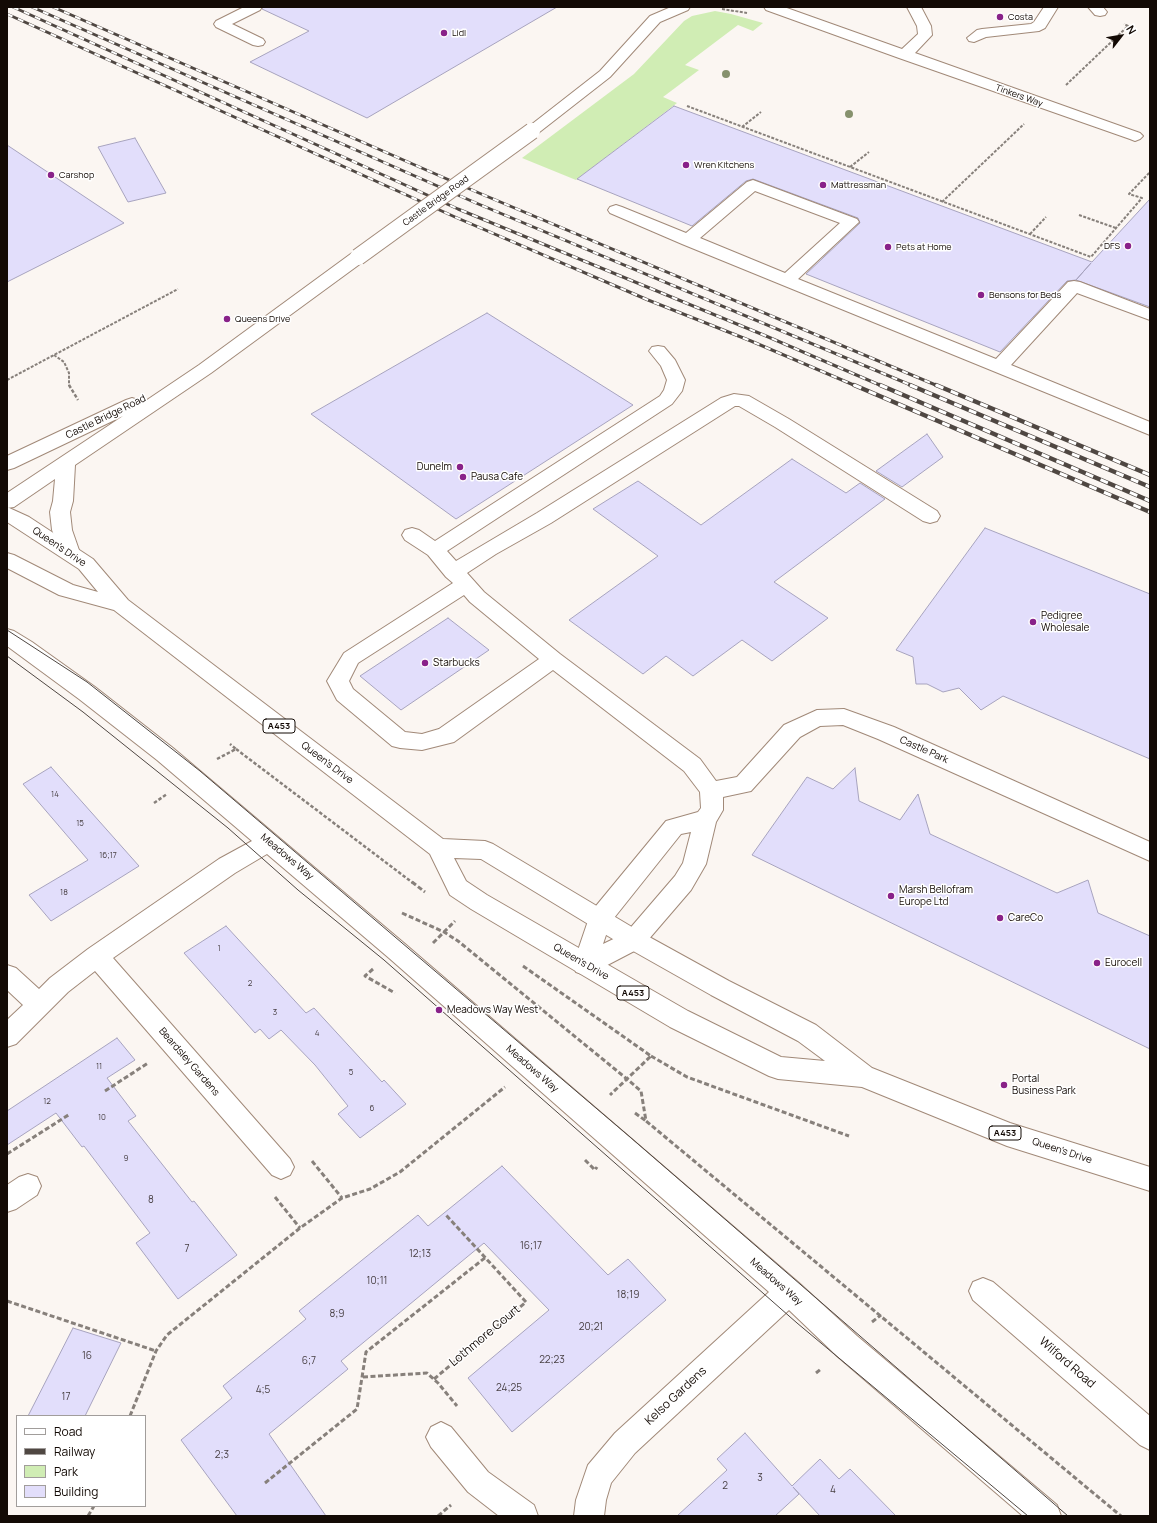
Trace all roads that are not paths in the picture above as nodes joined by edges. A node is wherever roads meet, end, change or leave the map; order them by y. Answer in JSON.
{"nodes":[{"id":1,"x":254,"y":7,"type":"edge"},
{"id":2,"x":683,"y":7,"type":"edge"},
{"id":3,"x":771,"y":7,"type":"edge"},
{"id":4,"x":914,"y":7,"type":"edge"},
{"id":5,"x":1052,"y":7,"type":"edge"},
{"id":6,"x":654,"y":13,"type":"edge"},
{"id":7,"x":974,"y":38,"type":"dead end"},
{"id":8,"x":258,"y":42,"type":"dead end"},
{"id":9,"x":904,"y":55,"type":"junction"},
{"id":10,"x":1135,"y":136,"type":"dead end"},
{"id":11,"x":616,"y":210,"type":"dead end"},
{"id":12,"x":688,"y":240,"type":"junction"},
{"id":13,"x":787,"y":280,"type":"junction"},
{"id":14,"x":1150,"y":315,"type":"edge"},
{"id":15,"x":658,"y":351,"type":"dead end"},
{"id":16,"x":999,"y":367,"type":"junction"},
{"id":17,"x":205,"y":369,"type":"junction"},
{"id":18,"x":1150,"y":429,"type":"edge"},
{"id":19,"x":66,"y":462,"type":"junction"},
{"id":20,"x":7,"y":464,"type":"edge"},
{"id":21,"x":7,"y":502,"type":"edge"},
{"id":22,"x":7,"y":514,"type":"edge"},
{"id":23,"x":930,"y":516,"type":"dead end"},
{"id":24,"x":412,"y":535,"type":"dead end"},
{"id":25,"x":435,"y":550,"type":"junction"},
{"id":26,"x":70,"y":553,"type":"junction"},
{"id":27,"x":7,"y":560,"type":"edge"},
{"id":28,"x":458,"y":578,"type":"junction"},
{"id":29,"x":121,"y":605,"type":"junction"},
{"id":30,"x":7,"y":636,"type":"edge"},
{"id":31,"x":553,"y":659,"type":"junction"},
{"id":32,"x":711,"y":790,"type":"junction"},
{"id":33,"x":705,"y":819,"type":"junction"},
{"id":34,"x":269,"y":842,"type":"junction"},
{"id":35,"x":438,"y":848,"type":"junction"},
{"id":36,"x":1150,"y":852,"type":"edge"},
{"id":37,"x":600,"y":919,"type":"junction"},
{"id":38,"x":634,"y":940,"type":"junction"},
{"id":39,"x":97,"y":956,"type":"junction"},
{"id":40,"x":585,"y":964,"type":"junction"},
{"id":41,"x":7,"y":974,"type":"edge"},
{"id":42,"x":39,"y":1004,"type":"junction"},
{"id":43,"x":7,"y":1036,"type":"edge"},
{"id":44,"x":863,"y":1076,"type":"junction"},
{"id":45,"x":281,"y":1167,"type":"dead end"},
{"id":46,"x":1150,"y":1179,"type":"edge"},
{"id":47,"x":983,"y":1291,"type":"dead end"},
{"id":48,"x":789,"y":1292,"type":"junction"},
{"id":49,"x":1150,"y":1434,"type":"edge"},
{"id":50,"x":440,"y":1437,"type":"dead end"},
{"id":51,"x":523,"y":1516,"type":"edge"},
{"id":52,"x":589,"y":1516,"type":"edge"},
{"id":53,"x":1046,"y":1516,"type":"edge"}],
"edges":[{"from":1,"to":8,"type":"street"},
{"from":2,"to":6,"type":"street","name":"Castle Bridge Road"},
{"from":3,"to":9,"type":"street","name":"Tinkers Way"},
{"from":4,"to":9,"type":"street"},
{"from":5,"to":7,"type":"street"},
{"from":6,"to":17,"type":"street","name":"Castle Bridge Road","bridge":true},
{"from":9,"to":10,"type":"street","name":"Tinkers Way"},
{"from":11,"to":12,"type":"street"},
{"from":12,"to":13,"type":"street"},
{"from":12,"to":13,"type":"street"},
{"from":13,"to":16,"type":"street"},
{"from":14,"to":16,"type":"street"},
{"from":15,"to":25,"type":"street"},
{"from":16,"to":18,"type":"street"},
{"from":17,"to":19,"type":"street","name":"Castle Bridge Road"},
{"from":17,"to":20,"type":"street","name":"Castle Bridge Road"},
{"from":19,"to":21,"type":"street","name":"Castle Bridge Road"},
{"from":19,"to":26,"type":"street"},
{"from":22,"to":26,"type":"street","name":"Queen's Drive","number":"A453"},
{"from":23,"to":28,"type":"street"},
{"from":24,"to":25,"type":"street"},
{"from":25,"to":28,"type":"street"},
{"from":26,"to":29,"type":"street","name":"Queen's Drive","number":"A453"},
{"from":27,"to":29,"type":"street","name":"Queen's Drive","number":"A453"},
{"from":28,"to":31,"type":"street"},
{"from":28,"to":31,"type":"street"},
{"from":29,"to":35,"type":"street","name":"Queen's Drive","number":"A453"},
{"from":30,"to":34,"type":"street","name":"Meadows Way"},
{"from":31,"to":32,"type":"street"},
{"from":32,"to":33,"type":"street"},
{"from":32,"to":36,"type":"street","name":"Castle Park"},
{"from":33,"to":37,"type":"street"},
{"from":33,"to":38,"type":"street"},
{"from":34,"to":39,"type":"street"},
{"from":34,"to":48,"type":"street","name":"Meadows Way"},
{"from":35,"to":37,"type":"street","name":"Queen's Drive","number":"A453"},
{"from":35,"to":40,"type":"street","name":"Queen's Drive","number":"A453"},
{"from":37,"to":38,"type":"street","name":"Queen's Drive","number":"A453"},
{"from":37,"to":40,"type":"street"},
{"from":38,"to":40,"type":"street"},
{"from":38,"to":44,"type":"street","name":"Queen's Drive","number":"A453"},
{"from":39,"to":42,"type":"street"},
{"from":39,"to":45,"type":"street","name":"Beardsley Gardens"},
{"from":40,"to":44,"type":"street","name":"Queen's Drive","number":"A453"},
{"from":41,"to":42,"type":"street"},
{"from":42,"to":43,"type":"street"},
{"from":44,"to":46,"type":"street","name":"Queen's Drive","number":"A453"},
{"from":47,"to":49,"type":"street","name":"Wilford Road"},
{"from":48,"to":52,"type":"street","name":"Kelso Gardens"},
{"from":48,"to":53,"type":"street","name":"Meadows Way"},
{"from":50,"to":51,"type":"street"}]}
